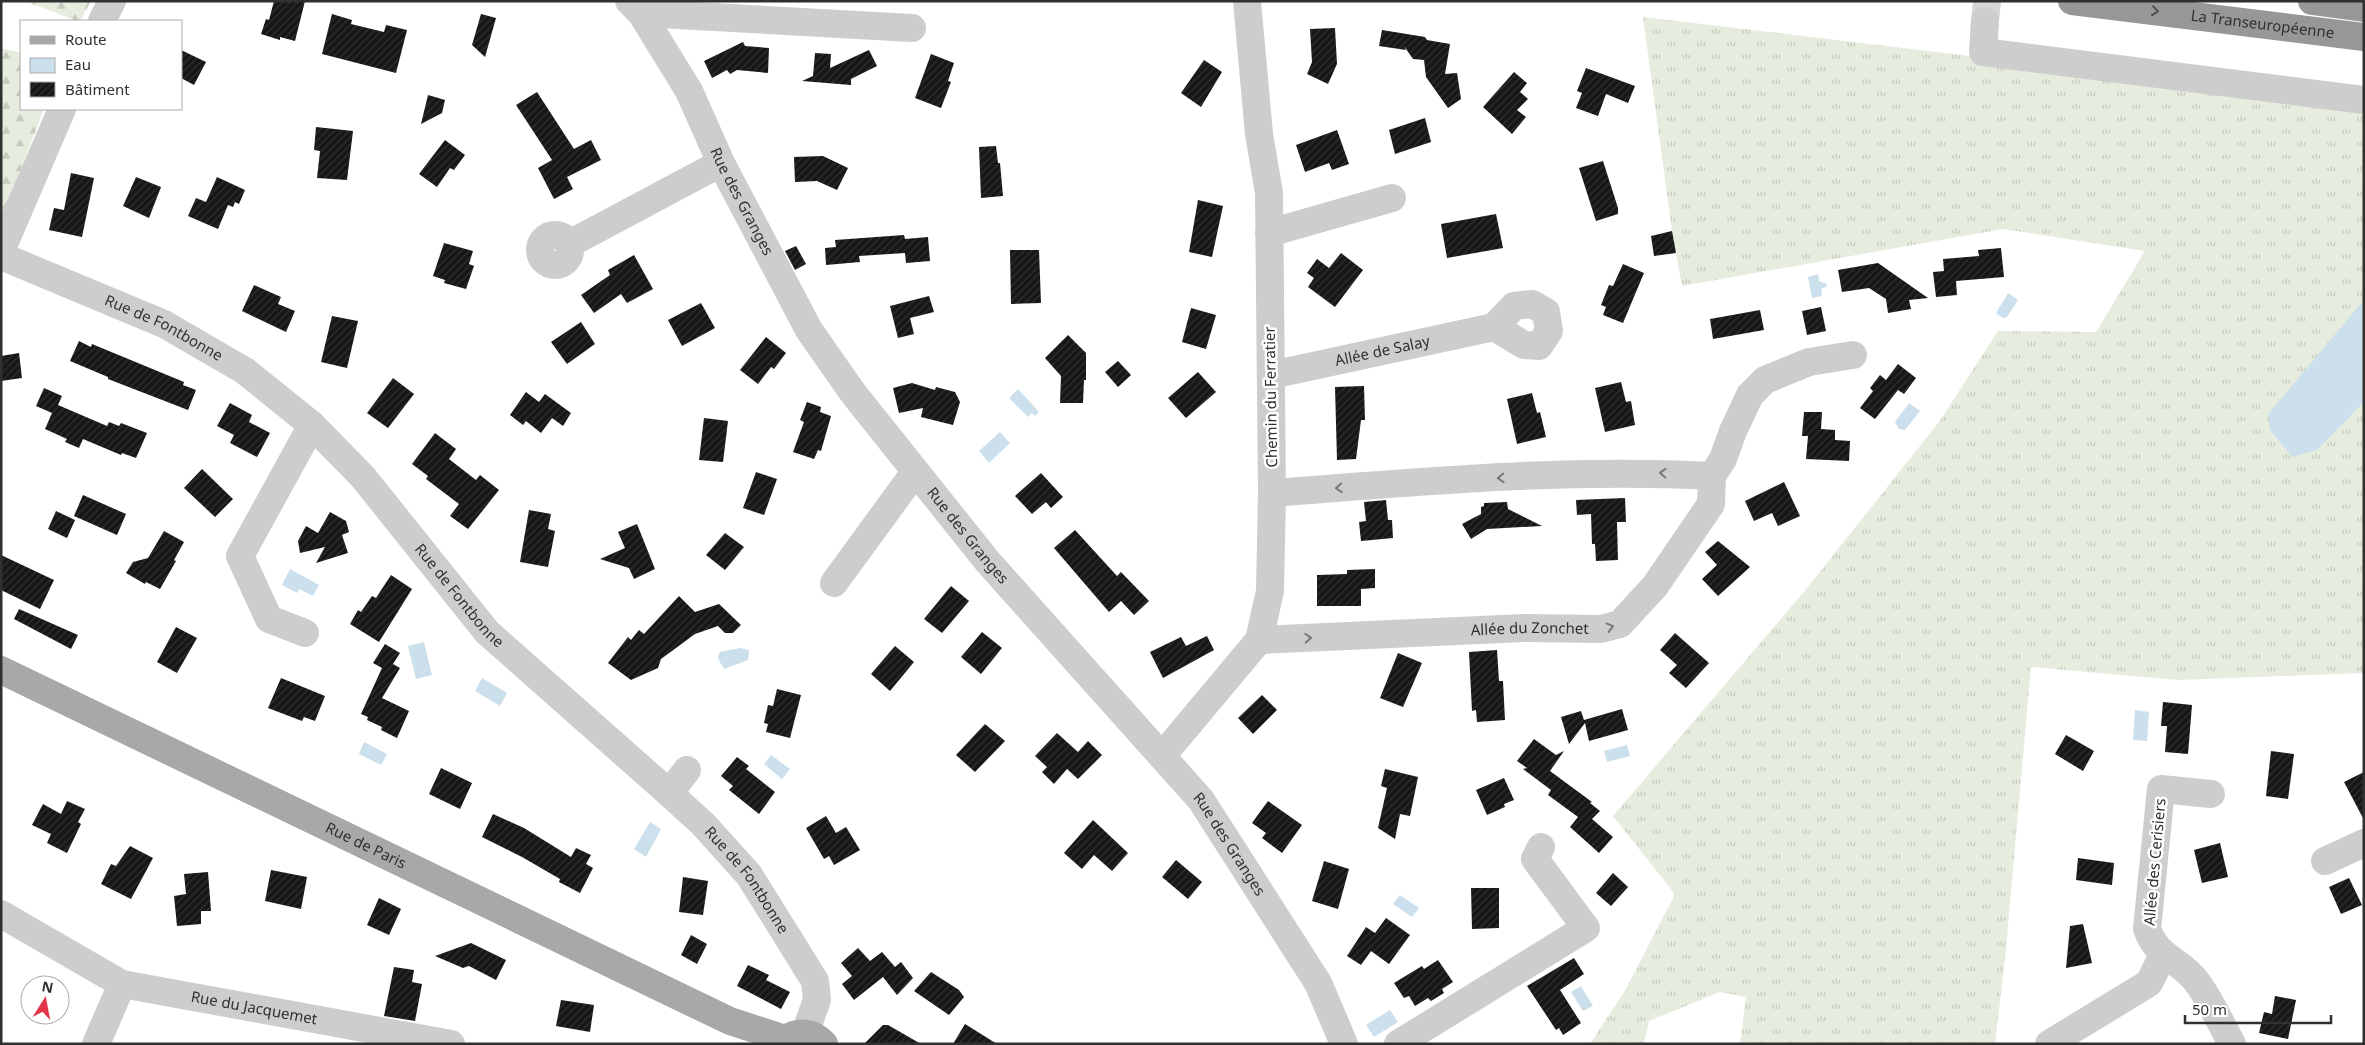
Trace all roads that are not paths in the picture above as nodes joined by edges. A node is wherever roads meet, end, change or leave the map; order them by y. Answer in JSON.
{"nodes":[{"id":1,"x":112,"y":1,"type":"edge"},
{"id":2,"x":1248,"y":1,"type":"edge"},
{"id":3,"x":2072,"y":1,"type":"edge"},
{"id":4,"x":2312,"y":1,"type":"edge"},
{"id":5,"x":635,"y":7,"type":"edge"},
{"id":6,"x":2364,"y":8,"type":"edge"},
{"id":7,"x":102,"y":20,"type":"edge"},
{"id":8,"x":1985,"y":21,"type":"tunnel mouth"},
{"id":9,"x":912,"y":28,"type":"dead end"},
{"id":10,"x":2364,"y":37,"type":"edge"},
{"id":11,"x":2364,"y":100,"type":"edge"},
{"id":12,"x":62,"y":110,"type":"edge"},
{"id":13,"x":721,"y":163,"type":"junction"},
{"id":14,"x":1392,"y":198,"type":"dead end"},
{"id":15,"x":1270,"y":233,"type":"junction"},
{"id":16,"x":569,"y":244,"type":"dead end"},
{"id":17,"x":1,"y":251,"type":"edge"},
{"id":18,"x":1,"y":256,"type":"edge"},
{"id":19,"x":1494,"y":327,"type":"dead end"},
{"id":20,"x":1853,"y":355,"type":"dead end"},
{"id":21,"x":1271,"y":375,"type":"junction"},
{"id":22,"x":312,"y":425,"type":"junction"},
{"id":23,"x":916,"y":472,"type":"junction"},
{"id":24,"x":1712,"y":476,"type":"junction"},
{"id":25,"x":1272,"y":493,"type":"junction"},
{"id":26,"x":834,"y":583,"type":"dead end"},
{"id":27,"x":305,"y":633,"type":"dead end"},
{"id":28,"x":1260,"y":640,"type":"junction"},
{"id":29,"x":1,"y":670,"type":"edge"},
{"id":30,"x":1162,"y":756,"type":"junction"},
{"id":31,"x":687,"y":770,"type":"dead end"},
{"id":32,"x":669,"y":793,"type":"junction"},
{"id":33,"x":2211,"y":794,"type":"dead end"},
{"id":34,"x":2364,"y":843,"type":"edge"},
{"id":35,"x":1542,"y":847,"type":"dead end"},
{"id":36,"x":2325,"y":860,"type":"dead end"},
{"id":37,"x":1,"y":914,"type":"edge"},
{"id":38,"x":2163,"y":955,"type":"junction"},
{"id":39,"x":122,"y":984,"type":"junction"},
{"id":40,"x":730,"y":1021,"type":"junction"},
{"id":41,"x":799,"y":1040,"type":"edge"},
{"id":42,"x":96,"y":1044,"type":"edge"},
{"id":43,"x":451,"y":1044,"type":"edge"},
{"id":44,"x":756,"y":1044,"type":"edge"},
{"id":45,"x":1344,"y":1044,"type":"edge"},
{"id":46,"x":1398,"y":1044,"type":"edge"},
{"id":47,"x":2049,"y":1044,"type":"edge"},
{"id":48,"x":2232,"y":1044,"type":"edge"}],
"edges":[{"from":1,"to":7,"type":"street"},
{"from":2,"to":15,"type":"street","name":"Chemin du Ferratier"},
{"from":3,"to":10,"type":"highway","name":"La Transeuropéenne","one_way":true},
{"from":4,"to":6,"type":"highway","name":"La Transeuropéenne"},
{"from":5,"to":9,"type":"street"},
{"from":5,"to":13,"type":"street","name":"Rue des Granges"},
{"from":8,"to":11,"type":"street"},
{"from":12,"to":17,"type":"street"},
{"from":13,"to":16,"type":"street"},
{"from":13,"to":23,"type":"street","name":"Rue des Granges"},
{"from":14,"to":15,"type":"street"},
{"from":15,"to":21,"type":"street","name":"Chemin du Ferratier"},
{"from":18,"to":22,"type":"street","name":"Rue de Fontbonne"},
{"from":19,"to":21,"type":"street","name":"Allée de Salay"},
{"from":20,"to":24,"type":"street","name":"Allée du Zonchet"},
{"from":21,"to":25,"type":"street","name":"Chemin du Ferratier"},
{"from":22,"to":27,"type":"street"},
{"from":22,"to":32,"type":"street","name":"Rue de Fontbonne"},
{"from":23,"to":26,"type":"street"},
{"from":23,"to":30,"type":"street","name":"Rue des Granges"},
{"from":24,"to":25,"type":"street","one_way":true},
{"from":28,"to":24,"type":"street","name":"Allée du Zonchet","one_way":true},
{"from":25,"to":28,"type":"street","name":"Chemin du Ferratier"},
{"from":28,"to":30,"type":"street","name":"Chemin du Ferratier"},
{"from":29,"to":40,"type":"main road","name":"Rue de Paris"},
{"from":30,"to":45,"type":"street","name":"Rue des Granges"},
{"from":31,"to":32,"type":"street"},
{"from":32,"to":41,"type":"street","name":"Rue de Fontbonne"},
{"from":33,"to":38,"type":"street","name":"Allée des Cerisiers"},
{"from":34,"to":36,"type":"street"},
{"from":35,"to":46,"type":"street"},
{"from":37,"to":39,"type":"street","name":"Rue du Jacquemet"},
{"from":38,"to":47,"type":"street"},
{"from":38,"to":48,"type":"street","name":"Allée des Cerisiers"},
{"from":39,"to":42,"type":"street"},
{"from":39,"to":43,"type":"street","name":"Rue du Jacquemet"},
{"from":40,"to":41,"type":"main road","name":"Rue de Paris"},
{"from":40,"to":44,"type":"main road","name":"Rue de Paris"}]}
